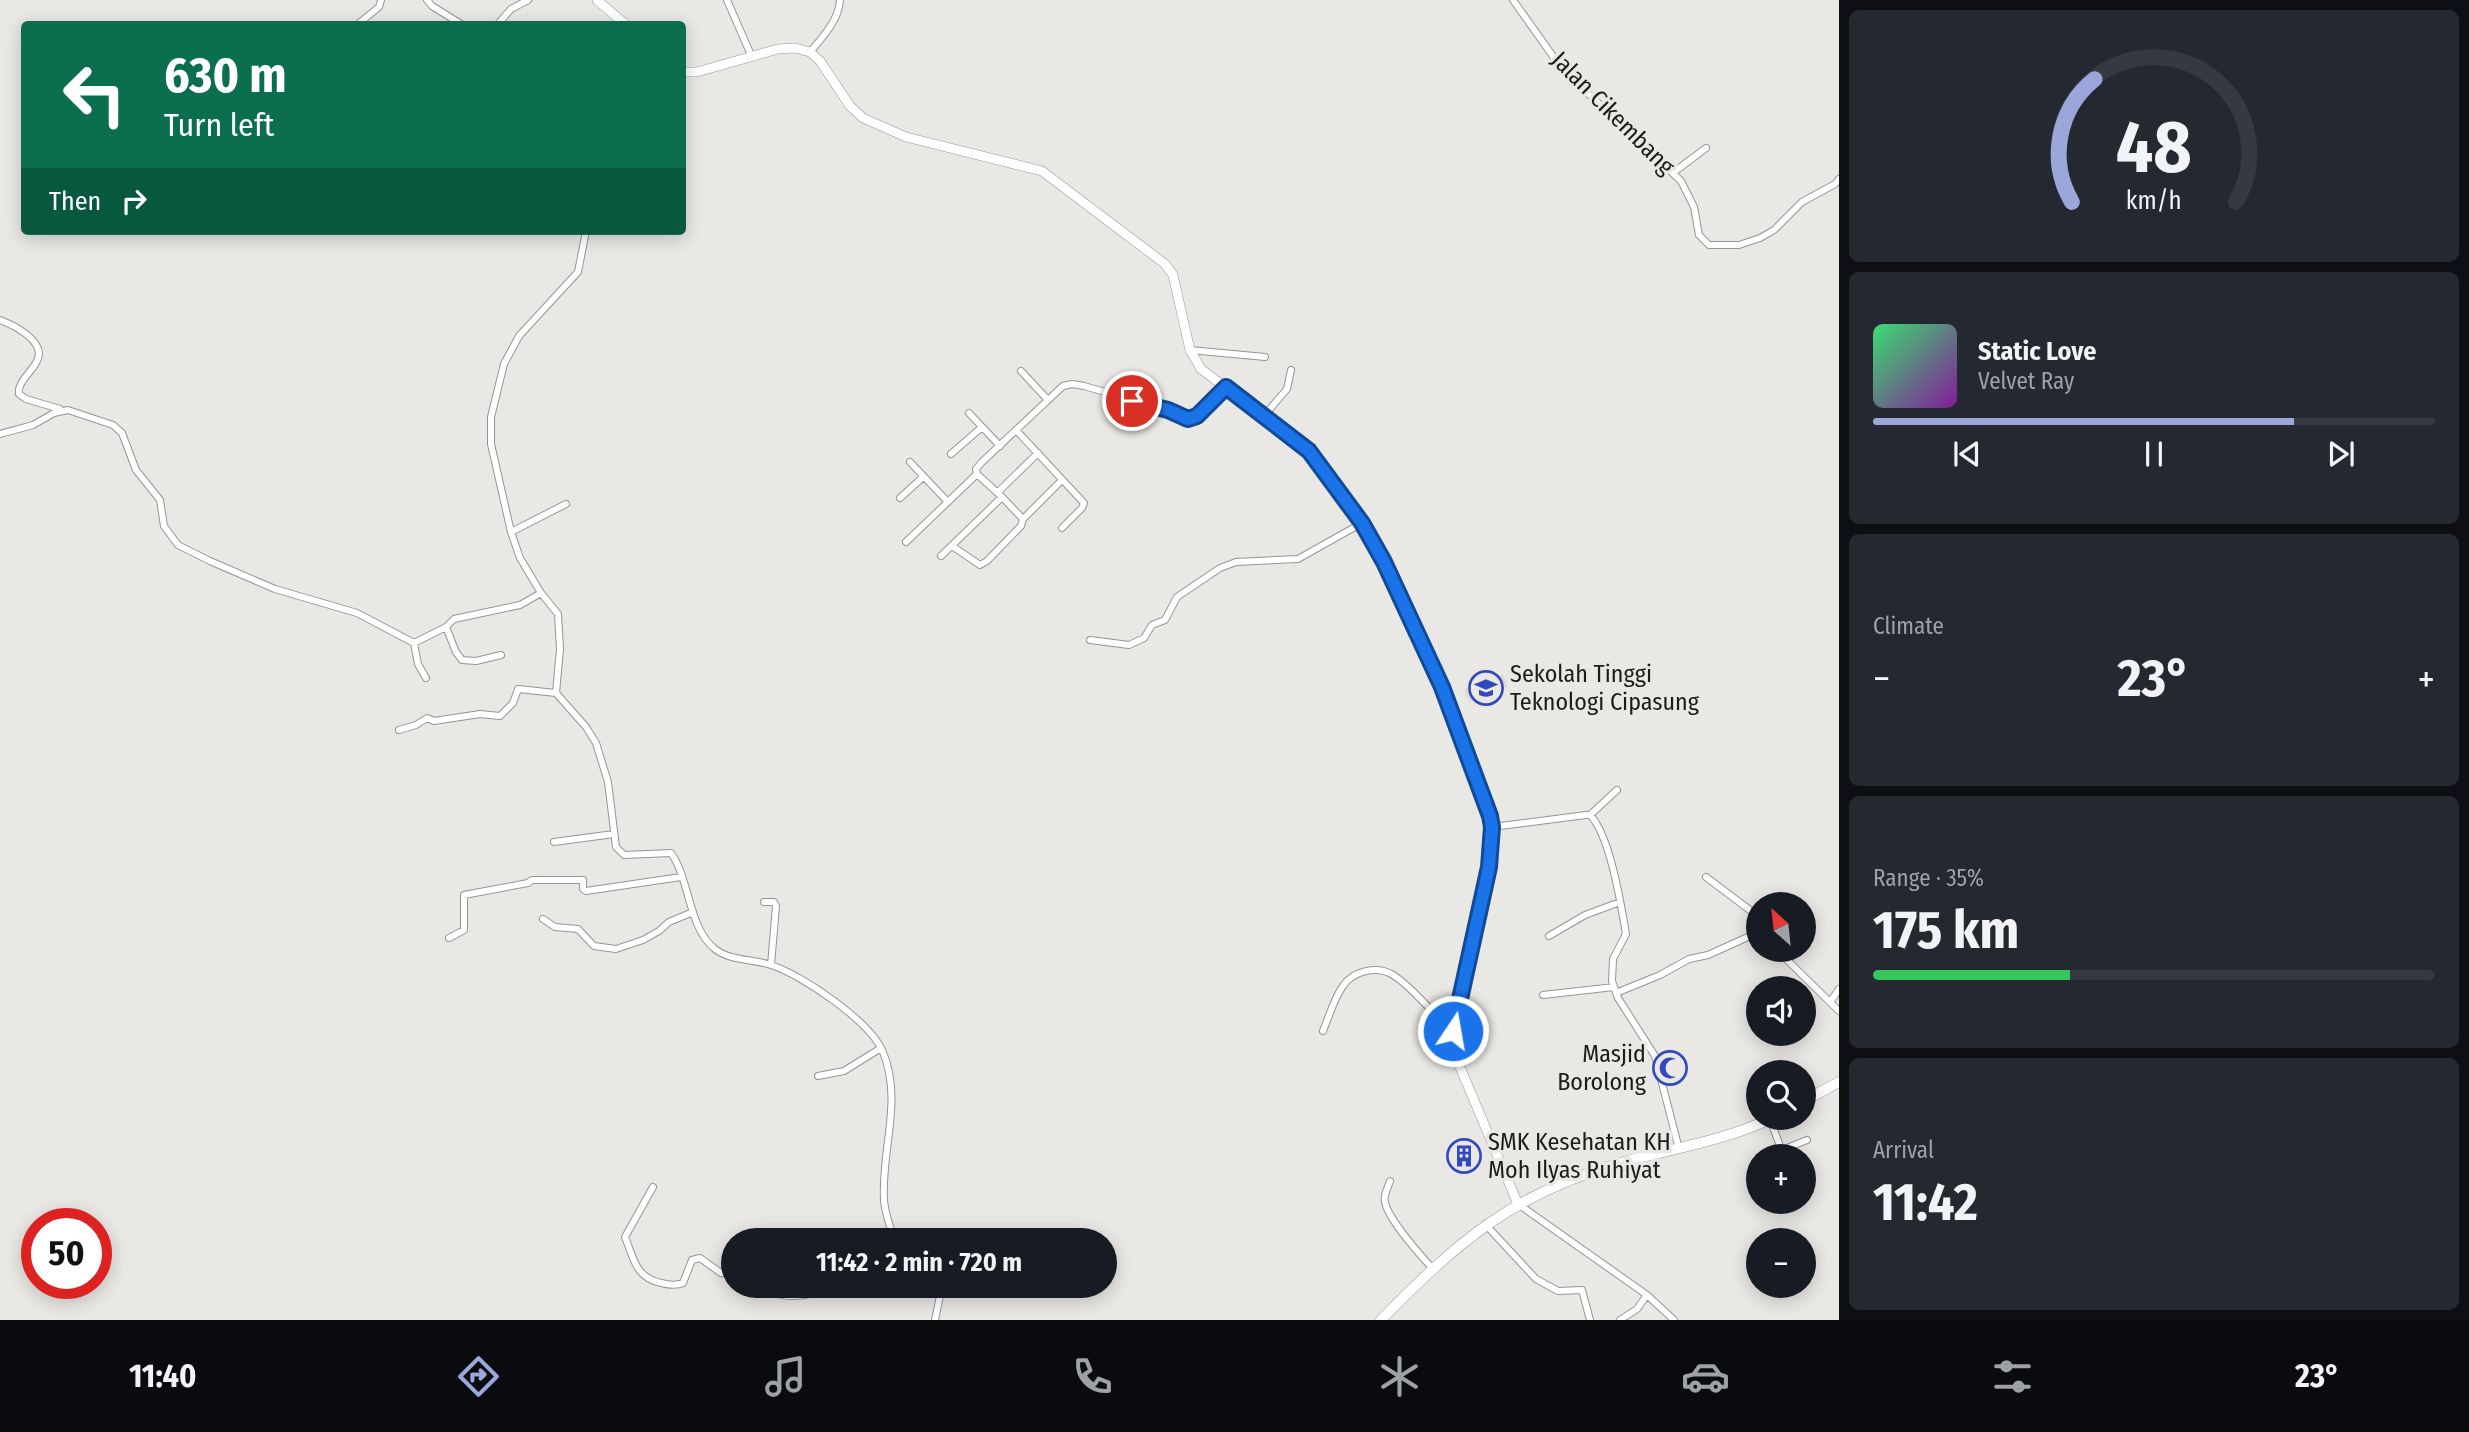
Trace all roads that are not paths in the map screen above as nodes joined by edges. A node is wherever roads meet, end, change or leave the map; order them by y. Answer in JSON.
{"nodes":[{"id":1,"x":381,"y":0,"type":"edge"},
{"id":2,"x":426,"y":0,"type":"edge"},
{"id":3,"x":528,"y":0,"type":"edge"},
{"id":4,"x":597,"y":0,"type":"edge"},
{"id":5,"x":727,"y":0,"type":"edge"},
{"id":6,"x":839,"y":0,"type":"edge"},
{"id":7,"x":1513,"y":0,"type":"edge"},
{"id":8,"x":362,"y":21,"type":"edge"},
{"id":9,"x":449,"y":21,"type":"edge"},
{"id":10,"x":501,"y":21,"type":"edge"},
{"id":11,"x":622,"y":21,"type":"edge"},
{"id":12,"x":810,"y":52,"type":"junction"},
{"id":13,"x":751,"y":55,"type":"junction"},
{"id":14,"x":686,"y":72,"type":"edge"},
{"id":15,"x":1706,"y":148,"type":"dead end"},
{"id":16,"x":1674,"y":172,"type":"junction"},
{"id":17,"x":1839,"y":178,"type":"edge"},
{"id":18,"x":585,"y":235,"type":"edge"},
{"id":19,"x":0,"y":320,"type":"edge"},
{"id":20,"x":1190,"y":350,"type":"junction"},
{"id":21,"x":1265,"y":357,"type":"dead end"},
{"id":22,"x":1292,"y":370,"type":"dead end"},
{"id":23,"x":1021,"y":371,"type":"dead end"},
{"id":24,"x":1226,"y":387,"type":"junction"},
{"id":25,"x":1046,"y":399,"type":"junction"},
{"id":26,"x":68,"y":410,"type":"junction"},
{"id":27,"x":969,"y":413,"type":"dead end"},
{"id":28,"x":1263,"y":417,"type":"junction"},
{"id":29,"x":982,"y":427,"type":"junction"},
{"id":30,"x":1016,"y":430,"type":"junction"},
{"id":31,"x":0,"y":434,"type":"edge"},
{"id":32,"x":1000,"y":446,"type":"junction"},
{"id":33,"x":1038,"y":453,"type":"junction"},
{"id":34,"x":951,"y":454,"type":"dead end"},
{"id":35,"x":910,"y":462,"type":"dead end"},
{"id":36,"x":977,"y":474,"type":"junction"},
{"id":37,"x":923,"y":477,"type":"junction"},
{"id":38,"x":1062,"y":480,"type":"junction"},
{"id":39,"x":1000,"y":494,"type":"junction"},
{"id":40,"x":900,"y":498,"type":"dead end"},
{"id":41,"x":948,"y":502,"type":"junction"},
{"id":42,"x":566,"y":504,"type":"dead end"},
{"id":43,"x":1023,"y":519,"type":"junction"},
{"id":44,"x":1362,"y":523,"type":"junction"},
{"id":45,"x":1062,"y":528,"type":"dead end"},
{"id":46,"x":512,"y":532,"type":"junction"},
{"id":47,"x":906,"y":542,"type":"dead end"},
{"id":48,"x":952,"y":546,"type":"junction"},
{"id":49,"x":941,"y":556,"type":"dead end"},
{"id":50,"x":541,"y":593,"type":"junction"},
{"id":51,"x":446,"y":627,"type":"junction"},
{"id":52,"x":1090,"y":640,"type":"dead end"},
{"id":53,"x":414,"y":643,"type":"junction"},
{"id":54,"x":501,"y":655,"type":"dead end"},
{"id":55,"x":426,"y":678,"type":"dead end"},
{"id":56,"x":556,"y":693,"type":"junction"},
{"id":57,"x":399,"y":730,"type":"dead end"},
{"id":58,"x":1617,"y":790,"type":"dead end"},
{"id":59,"x":1590,"y":815,"type":"junction"},
{"id":60,"x":1492,"y":827,"type":"junction"},
{"id":61,"x":614,"y":834,"type":"junction"},
{"id":62,"x":554,"y":842,"type":"dead end"},
{"id":63,"x":681,"y":877,"type":"junction"},
{"id":64,"x":1706,"y":877,"type":"dead end"},
{"id":65,"x":764,"y":902,"type":"dead end"},
{"id":66,"x":1620,"y":902,"type":"junction"},
{"id":67,"x":1746,"y":908,"type":"edge"},
{"id":68,"x":694,"y":912,"type":"junction"},
{"id":69,"x":543,"y":919,"type":"dead end"},
{"id":70,"x":1549,"y":936,"type":"dead end"},
{"id":71,"x":449,"y":938,"type":"dead end"},
{"id":72,"x":1746,"y":938,"type":"edge"},
{"id":73,"x":1787,"y":962,"type":"edge"},
{"id":74,"x":771,"y":965,"type":"junction"},
{"id":75,"x":1839,"y":989,"type":"edge"},
{"id":76,"x":1615,"y":990,"type":"junction"},
{"id":77,"x":1542,"y":995,"type":"dead end"},
{"id":78,"x":1830,"y":1001,"type":"junction"},
{"id":79,"x":1839,"y":1011,"type":"edge"},
{"id":80,"x":1323,"y":1031,"type":"dead end"},
{"id":81,"x":1453,"y":1031,"type":"junction"},
{"id":82,"x":881,"y":1048,"type":"junction"},
{"id":83,"x":818,"y":1076,"type":"dead end"},
{"id":84,"x":1838,"y":1084,"type":"edge"},
{"id":85,"x":1816,"y":1095,"type":"edge"},
{"id":86,"x":1746,"y":1130,"type":"edge"},
{"id":87,"x":1807,"y":1140,"type":"dead end"},
{"id":88,"x":1800,"y":1144,"type":"edge"},
{"id":89,"x":1679,"y":1149,"type":"junction"},
{"id":90,"x":1390,"y":1181,"type":"dead end"},
{"id":91,"x":653,"y":1187,"type":"dead end"},
{"id":92,"x":1518,"y":1204,"type":"junction"},
{"id":93,"x":1485,"y":1224,"type":"junction"},
{"id":94,"x":890,"y":1228,"type":"edge"},
{"id":95,"x":1433,"y":1269,"type":"junction"},
{"id":96,"x":721,"y":1273,"type":"edge"},
{"id":97,"x":1647,"y":1295,"type":"junction"},
{"id":98,"x":940,"y":1298,"type":"edge"},
{"id":99,"x":1670,"y":1318,"type":"edge"},
{"id":100,"x":935,"y":1320,"type":"edge"},
{"id":101,"x":1381,"y":1320,"type":"edge"},
{"id":102,"x":1590,"y":1320,"type":"edge"},
{"id":103,"x":1620,"y":1320,"type":"edge"}],
"edges":[{"from":1,"to":8,"type":"street"},
{"from":2,"to":9,"type":"street"},
{"from":3,"to":10,"type":"street"},
{"from":4,"to":11,"type":"main road"},
{"from":5,"to":13,"type":"street"},
{"from":6,"to":12,"type":"street"},
{"from":7,"to":16,"type":"street","name":"Jalan Cikembang"},
{"from":12,"to":13,"type":"main road"},
{"from":12,"to":20,"type":"main road"},
{"from":13,"to":14,"type":"main road"},
{"from":15,"to":16,"type":"street"},
{"from":16,"to":17,"type":"street","name":"Jalan Cikembang"},
{"from":18,"to":46,"type":"street"},
{"from":19,"to":26,"type":"street"},
{"from":20,"to":21,"type":"street"},
{"from":20,"to":24,"type":"main road"},
{"from":22,"to":28,"type":"street"},
{"from":23,"to":25,"type":"street"},
{"from":24,"to":25,"type":"street"},
{"from":24,"to":28,"type":"main road"},
{"from":25,"to":30,"type":"street"},
{"from":26,"to":31,"type":"street"},
{"from":26,"to":53,"type":"street"},
{"from":27,"to":29,"type":"street"},
{"from":28,"to":44,"type":"main road"},
{"from":29,"to":32,"type":"street"},
{"from":29,"to":34,"type":"street"},
{"from":30,"to":32,"type":"street"},
{"from":30,"to":33,"type":"street"},
{"from":32,"to":36,"type":"street"},
{"from":33,"to":38,"type":"street"},
{"from":33,"to":39,"type":"street"},
{"from":35,"to":37,"type":"street"},
{"from":36,"to":39,"type":"street"},
{"from":36,"to":41,"type":"street"},
{"from":37,"to":40,"type":"street"},
{"from":37,"to":41,"type":"street"},
{"from":38,"to":43,"type":"street"},
{"from":38,"to":45,"type":"street"},
{"from":39,"to":43,"type":"street"},
{"from":39,"to":48,"type":"street"},
{"from":41,"to":47,"type":"street"},
{"from":42,"to":46,"type":"street"},
{"from":43,"to":48,"type":"street"},
{"from":44,"to":52,"type":"street"},
{"from":44,"to":60,"type":"main road"},
{"from":46,"to":50,"type":"street"},
{"from":48,"to":49,"type":"street"},
{"from":50,"to":51,"type":"street"},
{"from":50,"to":56,"type":"street"},
{"from":51,"to":53,"type":"street"},
{"from":51,"to":54,"type":"street"},
{"from":53,"to":55,"type":"street"},
{"from":56,"to":57,"type":"street"},
{"from":56,"to":61,"type":"street"},
{"from":58,"to":59,"type":"street"},
{"from":59,"to":60,"type":"street"},
{"from":59,"to":66,"type":"street"},
{"from":60,"to":81,"type":"main road"},
{"from":61,"to":62,"type":"street"},
{"from":61,"to":63,"type":"street"},
{"from":63,"to":68,"type":"street"},
{"from":63,"to":71,"type":"street"},
{"from":64,"to":67,"type":"street"},
{"from":65,"to":74,"type":"street"},
{"from":66,"to":70,"type":"street"},
{"from":66,"to":76,"type":"street"},
{"from":68,"to":69,"type":"street"},
{"from":68,"to":74,"type":"street"},
{"from":72,"to":76,"type":"street"},
{"from":73,"to":78,"type":"street"},
{"from":74,"to":82,"type":"street"},
{"from":75,"to":78,"type":"street"},
{"from":76,"to":77,"type":"street"},
{"from":76,"to":89,"type":"street"},
{"from":78,"to":79,"type":"street"},
{"from":80,"to":81,"type":"street"},
{"from":81,"to":92,"type":"main road"},
{"from":82,"to":83,"type":"street"},
{"from":82,"to":94,"type":"street"},
{"from":84,"to":85,"type":"main road"},
{"from":86,"to":89,"type":"main road"},
{"from":87,"to":88,"type":"street"},
{"from":89,"to":92,"type":"main road"},
{"from":90,"to":95,"type":"street"},
{"from":91,"to":96,"type":"street"},
{"from":92,"to":93,"type":"main road"},
{"from":92,"to":97,"type":"street"},
{"from":93,"to":95,"type":"main road"},
{"from":93,"to":102,"type":"street"},
{"from":95,"to":101,"type":"main road"},
{"from":97,"to":99,"type":"street"},
{"from":97,"to":103,"type":"street"},
{"from":98,"to":100,"type":"street"}]}
